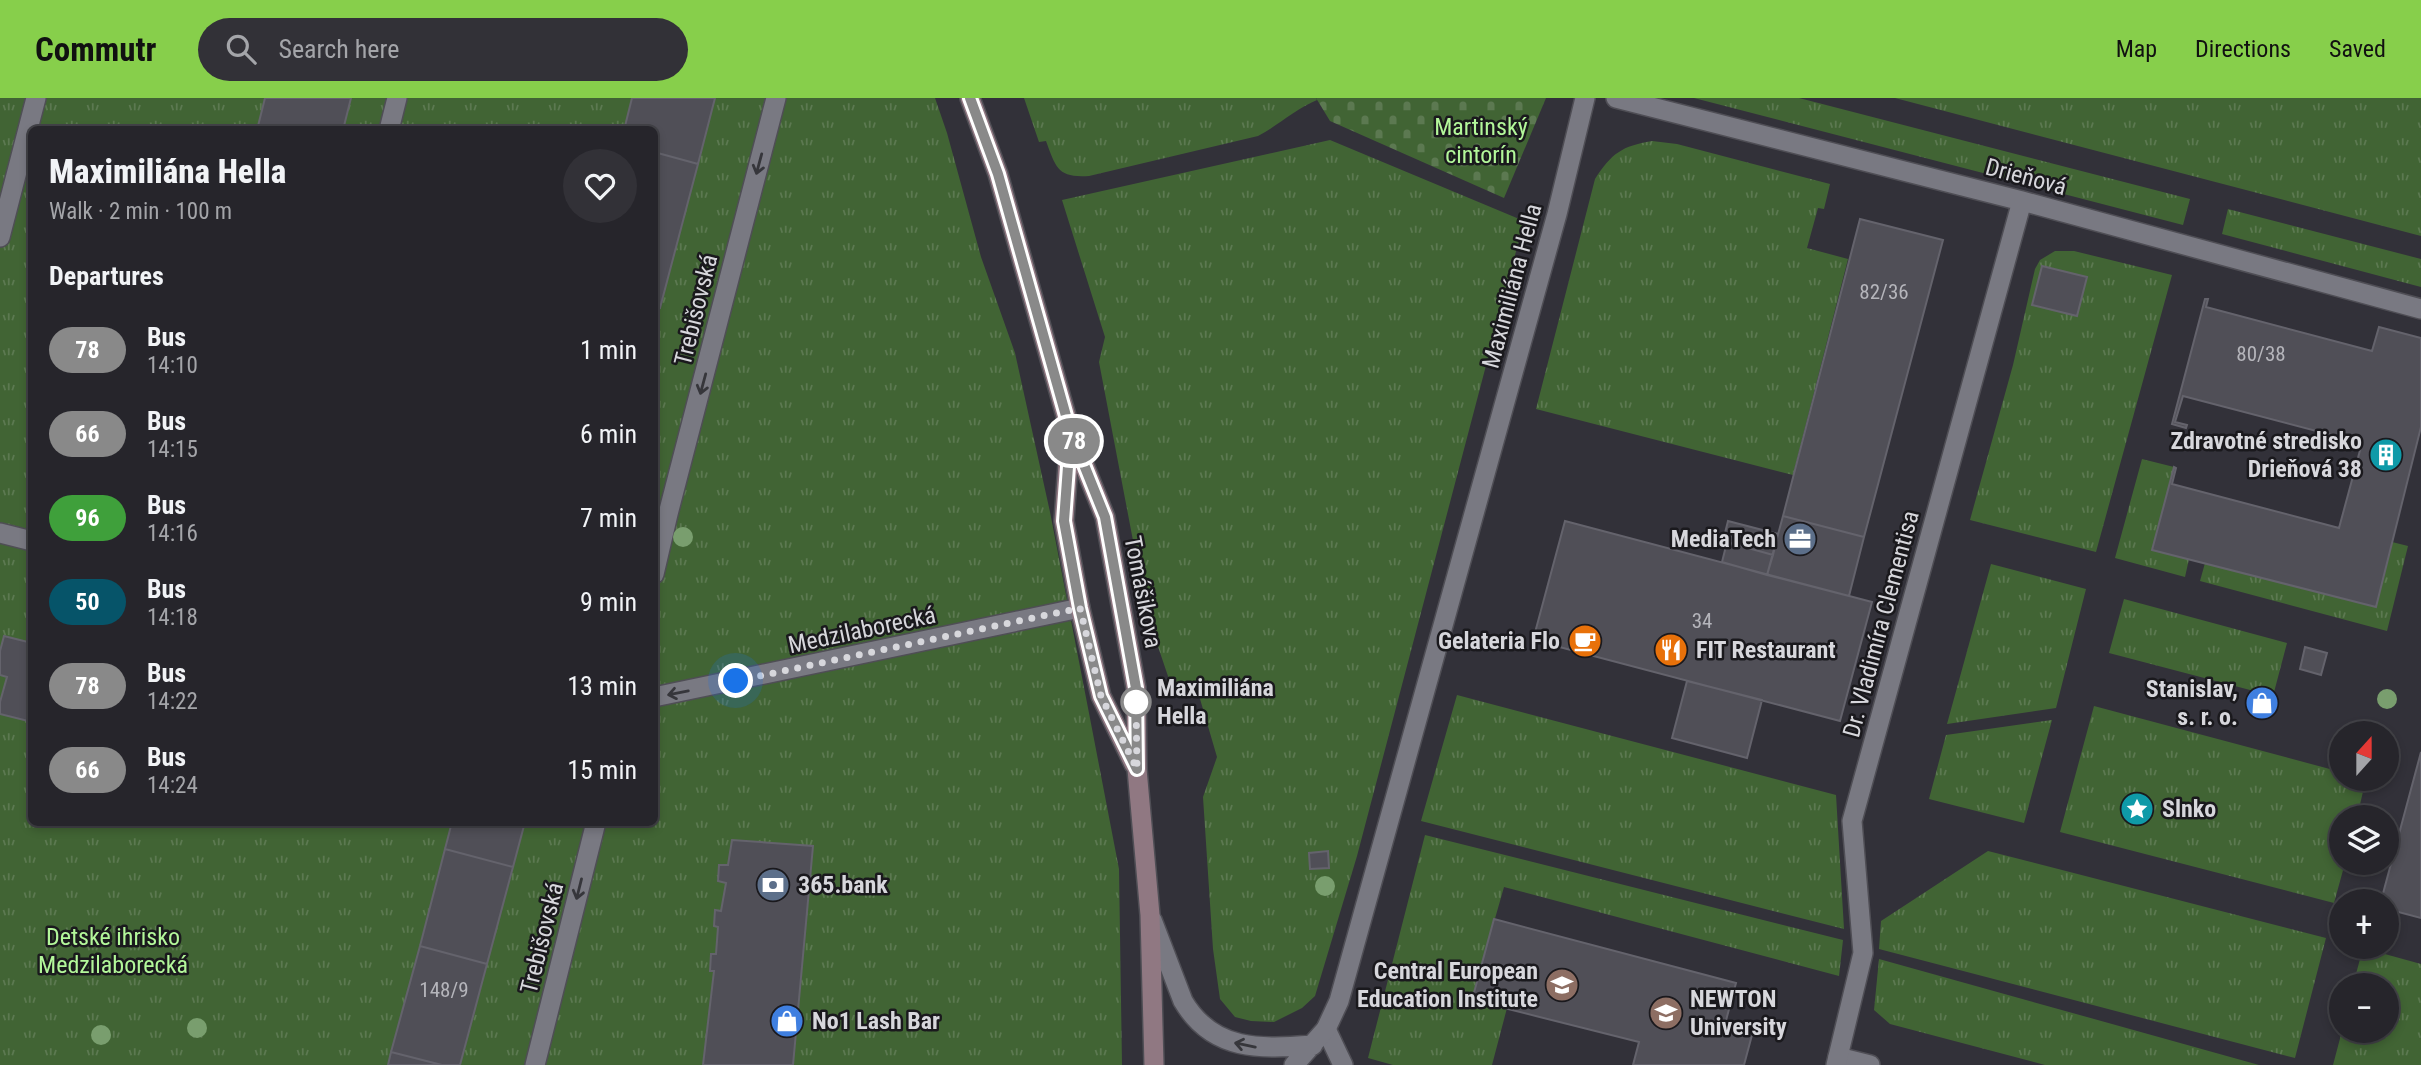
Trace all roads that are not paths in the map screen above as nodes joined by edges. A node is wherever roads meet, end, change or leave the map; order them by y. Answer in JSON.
{"nodes":[{"id":1,"x":36,"y":98,"type":"edge"},
{"id":2,"x":397,"y":98,"type":"edge"},
{"id":3,"x":776,"y":98,"type":"edge"},
{"id":4,"x":970,"y":98,"type":"edge"},
{"id":5,"x":1585,"y":98,"type":"edge"},
{"id":6,"x":1616,"y":98,"type":"edge"},
{"id":7,"x":29,"y":126,"type":"edge"},
{"id":8,"x":389,"y":126,"type":"edge"},
{"id":9,"x":28,"y":129,"type":"edge"},
{"id":10,"x":2022,"y":201,"type":"junction"},
{"id":11,"x":0,"y":237,"type":"edge"},
{"id":12,"x":2421,"y":309,"type":"edge"},
{"id":13,"x":1070,"y":430,"type":"junction"},
{"id":14,"x":0,"y":533,"type":"edge"},
{"id":15,"x":28,"y":540,"type":"edge"},
{"id":16,"x":658,"y":557,"type":"edge"},
{"id":17,"x":1080,"y":608,"type":"junction"},
{"id":18,"x":658,"y":697,"type":"edge"},
{"id":19,"x":1137,"y":769,"type":"junction"},
{"id":20,"x":595,"y":826,"type":"edge"},
{"id":21,"x":1150,"y":915,"type":"junction"},
{"id":22,"x":1326,"y":1029,"type":"junction"},
{"id":23,"x":1313,"y":1045,"type":"junction"},
{"id":24,"x":1837,"y":1061,"type":"edge"},
{"id":25,"x":535,"y":1065,"type":"edge"},
{"id":26,"x":1154,"y":1065,"type":"edge"},
{"id":27,"x":1294,"y":1065,"type":"edge"},
{"id":28,"x":1343,"y":1065,"type":"edge"},
{"id":29,"x":1870,"y":1065,"type":"edge"}],
"edges":[{"from":1,"to":7,"type":"street"},
{"from":2,"to":8,"type":"street"},
{"from":3,"to":16,"type":"street","name":"Trebišovská","one_way":true},
{"from":4,"to":13,"type":"main road","name":"Tomášikova"},
{"from":5,"to":22,"type":"street","name":"Maximiliána Hella"},
{"from":6,"to":10,"type":"street","name":"Drieňová"},
{"from":9,"to":11,"type":"street"},
{"from":10,"to":12,"type":"street","name":"Drieňová"},
{"from":10,"to":24,"type":"street","name":"Dr. Vladimíra Clementisa"},
{"from":13,"to":17,"type":"main road","name":"Tomášikova"},
{"from":13,"to":19,"type":"main road","name":"Tomášikova"},
{"from":14,"to":15,"type":"street"},
{"from":17,"to":18,"type":"street","name":"Medzilaborecká","one_way":true},
{"from":17,"to":19,"type":"main road","name":"Tomášikova"},
{"from":19,"to":21,"type":"main road","name":"Tomášikova"},
{"from":20,"to":25,"type":"street","name":"Trebišovská","one_way":true},
{"from":23,"to":21,"type":"street","one_way":true},
{"from":21,"to":26,"type":"main road","name":"Tomášikova"},
{"from":22,"to":23,"type":"street","name":"Maximiliána Hella"},
{"from":22,"to":28,"type":"street"},
{"from":23,"to":27,"type":"street","name":"Maximiliána Hella"},
{"from":24,"to":29,"type":"street"}]}
